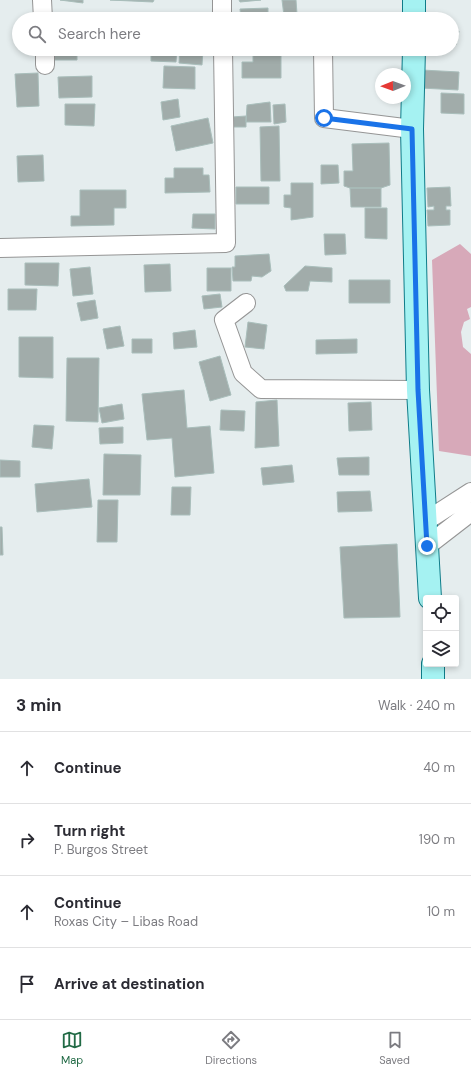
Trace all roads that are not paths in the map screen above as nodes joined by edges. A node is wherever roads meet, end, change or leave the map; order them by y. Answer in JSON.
{"nodes":[{"id":1,"x":42,"y":0,"type":"edge"},
{"id":2,"x":222,"y":0,"type":"edge"},
{"id":3,"x":414,"y":0,"type":"edge"},
{"id":4,"x":43,"y":12,"type":"edge"},
{"id":5,"x":222,"y":12,"type":"edge"},
{"id":6,"x":414,"y":12,"type":"edge"},
{"id":7,"x":223,"y":56,"type":"edge"},
{"id":8,"x":323,"y":56,"type":"edge"},
{"id":9,"x":414,"y":56,"type":"edge"},
{"id":10,"x":412,"y":129,"type":"junction"},
{"id":11,"x":0,"y":248,"type":"edge"},
{"id":12,"x":246,"y":303,"type":"dead end"},
{"id":13,"x":418,"y":390,"type":"junction"},
{"id":14,"x":471,"y":492,"type":"edge"},
{"id":15,"x":471,"y":512,"type":"edge"},
{"id":16,"x":426,"y":521,"type":"junction"},
{"id":17,"x":427,"y":546,"type":"junction"},
{"id":18,"x":430,"y":595,"type":"edge"},
{"id":19,"x":433,"y":667,"type":"edge"},
{"id":20,"x":433,"y":679,"type":"edge"}],
"edges":[{"from":1,"to":4,"type":"street"},
{"from":2,"to":5,"type":"street"},
{"from":3,"to":6,"type":"main road"},
{"from":7,"to":11,"type":"street"},
{"from":8,"to":10,"type":"street"},
{"from":9,"to":10,"type":"main road"},
{"from":10,"to":13,"type":"main road"},
{"from":12,"to":13,"type":"street"},
{"from":13,"to":16,"type":"main road"},
{"from":14,"to":16,"type":"street"},
{"from":15,"to":17,"type":"street"},
{"from":16,"to":17,"type":"main road"},
{"from":17,"to":18,"type":"main road"},
{"from":19,"to":20,"type":"main road"}]}
